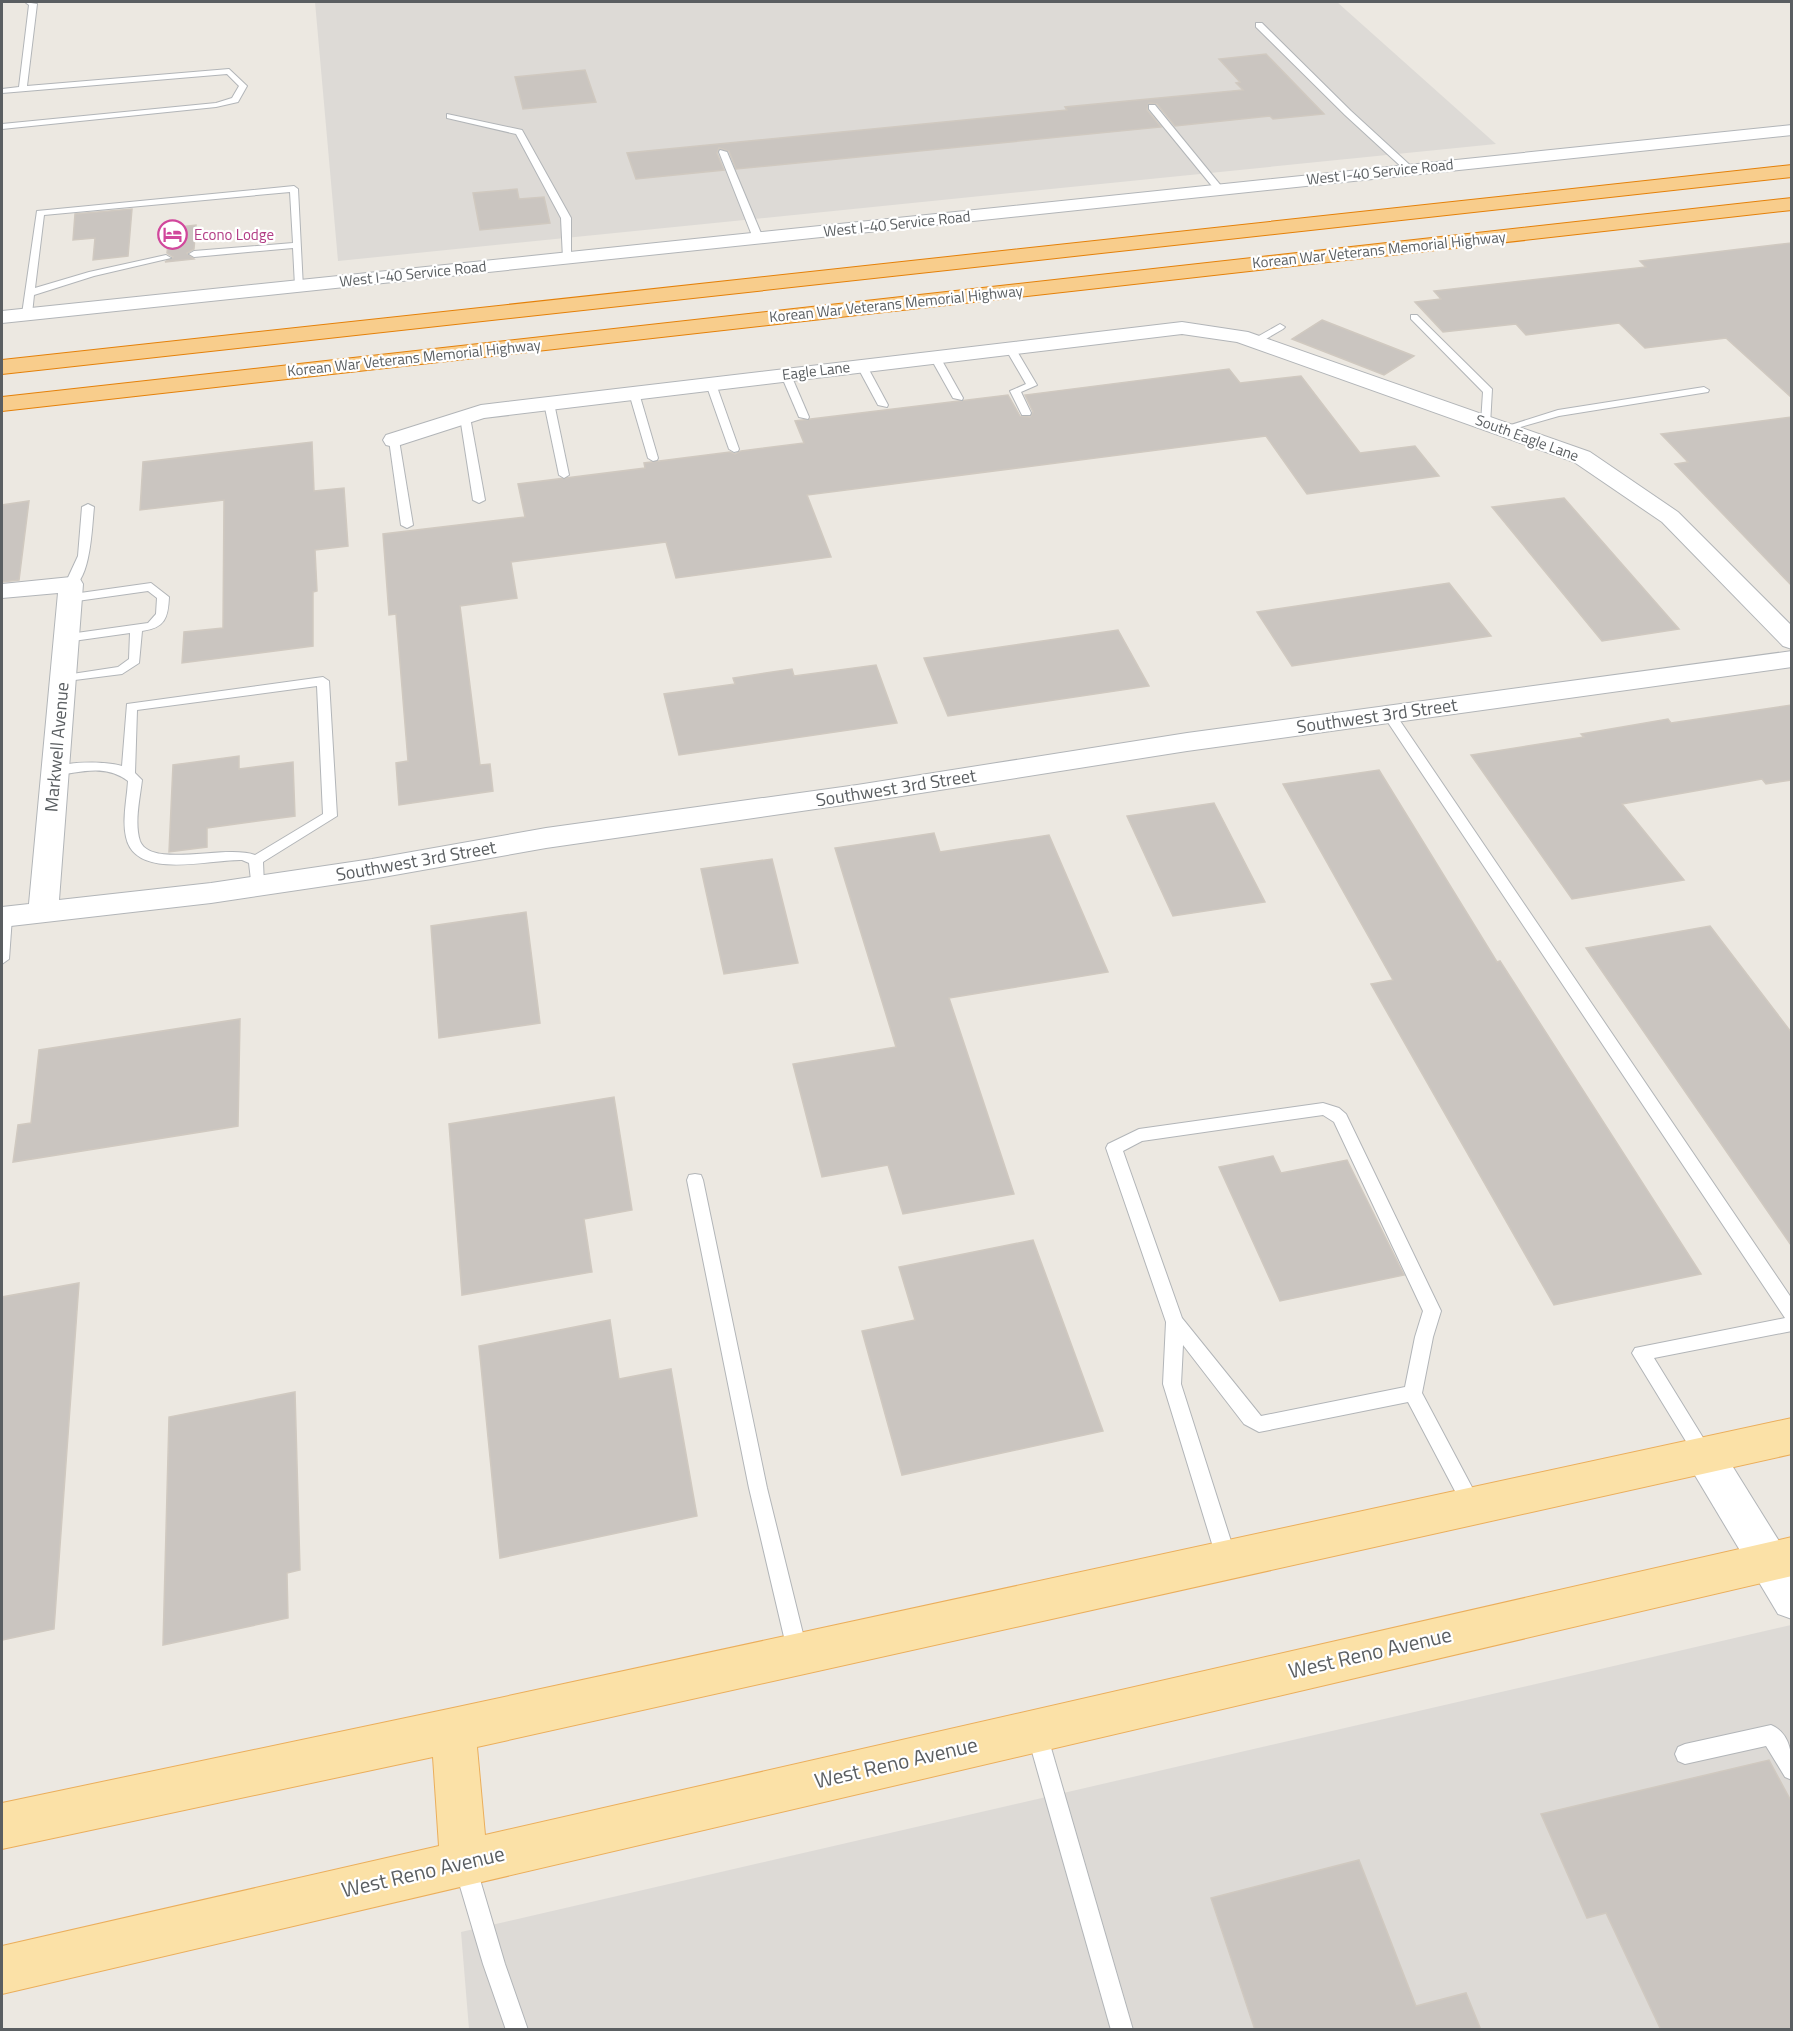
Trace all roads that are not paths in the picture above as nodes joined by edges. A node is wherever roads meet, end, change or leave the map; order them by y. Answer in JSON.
{"nodes":[{"id":1,"x":28,"y":2,"type":"edge"},
{"id":2,"x":1259,"y":25,"type":"dead end"},
{"id":3,"x":23,"y":89,"type":"junction"},
{"id":4,"x":2,"y":91,"type":"edge"},
{"id":5,"x":1152,"y":108,"type":"dead end"},
{"id":6,"x":450,"y":116,"type":"dead end"},
{"id":7,"x":2,"y":127,"type":"edge"},
{"id":8,"x":1791,"y":130,"type":"edge"},
{"id":9,"x":723,"y":152,"type":"dead end"},
{"id":10,"x":1409,"y":169,"type":"junction"},
{"id":11,"x":1791,"y":171,"type":"edge"},
{"id":12,"x":1220,"y":189,"type":"junction"},
{"id":13,"x":1791,"y":204,"type":"edge"},
{"id":14,"x":758,"y":238,"type":"junction"},
{"id":15,"x":298,"y":245,"type":"junction"},
{"id":16,"x":194,"y":254,"type":"dead end"},
{"id":17,"x":166,"y":258,"type":"dead end"},
{"id":18,"x":568,"y":258,"type":"junction"},
{"id":19,"x":300,"y":286,"type":"junction"},
{"id":20,"x":30,"y":293,"type":"junction"},
{"id":21,"x":27,"y":314,"type":"junction"},
{"id":22,"x":2,"y":317,"type":"edge"},
{"id":23,"x":1414,"y":317,"type":"dead end"},
{"id":24,"x":1280,"y":327,"type":"dead end"},
{"id":25,"x":1248,"y":339,"type":"junction"},
{"id":26,"x":201,"y":345,"type":"junction"},
{"id":27,"x":1010,"y":348,"type":"junction"},
{"id":28,"x":2,"y":352,"type":"edge"},
{"id":29,"x":935,"y":357,"type":"junction"},
{"id":30,"x":862,"y":366,"type":"junction"},
{"id":31,"x":2,"y":367,"type":"edge"},
{"id":32,"x":786,"y":375,"type":"junction"},
{"id":33,"x":711,"y":384,"type":"junction"},
{"id":34,"x":1704,"y":390,"type":"dead end"},
{"id":35,"x":634,"y":393,"type":"junction"},
{"id":36,"x":958,"y":398,"type":"dead end"},
{"id":37,"x":9,"y":404,"type":"edge"},
{"id":38,"x":549,"y":404,"type":"junction"},
{"id":39,"x":883,"y":405,"type":"dead end"},
{"id":40,"x":1026,"y":413,"type":"dead end"},
{"id":41,"x":465,"y":417,"type":"junction"},
{"id":42,"x":804,"y":417,"type":"dead end"},
{"id":43,"x":1494,"y":426,"type":"junction"},
{"id":44,"x":394,"y":440,"type":"joint"},
{"id":45,"x":734,"y":449,"type":"dead end"},
{"id":46,"x":653,"y":458,"type":"dead end"},
{"id":47,"x":564,"y":475,"type":"dead end"},
{"id":48,"x":479,"y":500,"type":"dead end"},
{"id":49,"x":88,"y":507,"type":"dead end"},
{"id":50,"x":407,"y":525,"type":"dead end"},
{"id":51,"x":2,"y":591,"type":"edge"},
{"id":52,"x":70,"y":591,"type":"junction"},
{"id":53,"x":136,"y":628,"type":"junction"},
{"id":54,"x":66,"y":639,"type":"junction"},
{"id":55,"x":1791,"y":641,"type":"edge"},
{"id":56,"x":1791,"y":659,"type":"edge"},
{"id":57,"x":63,"y":679,"type":"junction"},
{"id":58,"x":1389,"y":715,"type":"junction"},
{"id":59,"x":54,"y":772,"type":"junction"},
{"id":60,"x":128,"y":773,"type":"junction"},
{"id":61,"x":257,"y":873,"type":"junction"},
{"id":62,"x":43,"y":911,"type":"junction"},
{"id":63,"x":3,"y":917,"type":"edge"},
{"id":64,"x":2,"y":959,"type":"edge"},
{"id":65,"x":695,"y":1180,"type":"dead end"},
{"id":66,"x":1791,"y":1314,"type":"edge"},
{"id":67,"x":1175,"y":1322,"type":"junction"},
{"id":68,"x":1791,"y":1324,"type":"edge"},
{"id":69,"x":1413,"y":1393,"type":"junction"},
{"id":70,"x":1791,"y":1436,"type":"edge"},
{"id":71,"x":1704,"y":1455,"type":"junction"},
{"id":72,"x":1473,"y":1506,"type":"junction"},
{"id":73,"x":1780,"y":1559,"type":"edge"},
{"id":74,"x":1227,"y":1560,"type":"junction"},
{"id":75,"x":1791,"y":1600,"type":"edge"},
{"id":76,"x":798,"y":1654,"type":"junction"},
{"id":77,"x":453,"y":1730,"type":"junction"},
{"id":78,"x":1036,"y":1731,"type":"junction"},
{"id":79,"x":1685,"y":1754,"type":"dead end"},
{"id":80,"x":1791,"y":1770,"type":"edge"},
{"id":81,"x":2,"y":1826,"type":"edge"},
{"id":82,"x":464,"y":1862,"type":"junction"},
{"id":83,"x":2,"y":1970,"type":"edge"},
{"id":84,"x":517,"y":2030,"type":"edge"},
{"id":85,"x":1122,"y":2030,"type":"edge"}],
"edges":[{"from":1,"to":3,"type":"lane"},
{"from":2,"to":10,"type":"lane"},
{"from":3,"to":4,"type":"lane"},
{"from":3,"to":7,"type":"lane"},
{"from":5,"to":12,"type":"lane"},
{"from":6,"to":18,"type":"lane"},
{"from":8,"to":10,"type":"street","name":"West I-40 Service Road"},
{"from":9,"to":14,"type":"lane"},
{"from":10,"to":12,"type":"street","name":"West I-40 Service Road"},
{"from":11,"to":26,"type":"highway","name":"Korean War Veterans Memorial Highway"},
{"from":12,"to":14,"type":"street","name":"West I-40 Service Road"},
{"from":13,"to":37,"type":"highway","name":"Korean War Veterans Memorial Highway"},
{"from":14,"to":18,"type":"street","name":"West I-40 Service Road"},
{"from":15,"to":16,"type":"lane"},
{"from":15,"to":19,"type":"lane"},
{"from":15,"to":20,"type":"lane"},
{"from":17,"to":20,"type":"lane"},
{"from":18,"to":19,"type":"street","name":"West I-40 Service Road"},
{"from":19,"to":21,"type":"street","name":"West I-40 Service Road"},
{"from":20,"to":21,"type":"lane"},
{"from":21,"to":22,"type":"street","name":"West I-40 Service Road"},
{"from":23,"to":43,"type":"lane"},
{"from":24,"to":25,"type":"lane"},
{"from":25,"to":27,"type":"street","name":"Eagle Lane"},
{"from":25,"to":43,"type":"street","name":"South Eagle Lane"},
{"from":26,"to":28,"type":"highway"},
{"from":26,"to":31,"type":"highway","name":"Korean War Veterans Memorial Highway"},
{"from":27,"to":29,"type":"street","name":"Eagle Lane"},
{"from":27,"to":40,"type":"lane"},
{"from":29,"to":30,"type":"street","name":"Eagle Lane"},
{"from":29,"to":36,"type":"lane"},
{"from":30,"to":32,"type":"street","name":"Eagle Lane"},
{"from":30,"to":39,"type":"lane"},
{"from":32,"to":33,"type":"street","name":"Eagle Lane"},
{"from":32,"to":42,"type":"lane"},
{"from":33,"to":35,"type":"street","name":"Eagle Lane"},
{"from":33,"to":45,"type":"lane"},
{"from":34,"to":43,"type":"lane"},
{"from":35,"to":38,"type":"street","name":"Eagle Lane"},
{"from":35,"to":46,"type":"lane"},
{"from":38,"to":41,"type":"street","name":"Eagle Lane"},
{"from":38,"to":47,"type":"lane"},
{"from":41,"to":44,"type":"street","name":"Eagle Lane"},
{"from":41,"to":48,"type":"lane"},
{"from":43,"to":55,"type":"street","name":"South Eagle Lane"},
{"from":44,"to":50,"type":"lane"},
{"from":49,"to":52,"type":"lane"},
{"from":51,"to":52,"type":"street"},
{"from":52,"to":53,"type":"lane"},
{"from":52,"to":54,"type":"street","name":"Markwell Avenue"},
{"from":53,"to":54,"type":"lane"},
{"from":53,"to":57,"type":"lane"},
{"from":54,"to":57,"type":"street","name":"Markwell Avenue"},
{"from":56,"to":58,"type":"street","name":"Southwest 3rd Street"},
{"from":57,"to":59,"type":"street","name":"Markwell Avenue"},
{"from":58,"to":61,"type":"street","name":"Southwest 3rd Street"},
{"from":58,"to":66,"type":"lane"},
{"from":59,"to":60,"type":"lane"},
{"from":59,"to":62,"type":"street","name":"Markwell Avenue"},
{"from":60,"to":61,"type":"lane"},
{"from":60,"to":61,"type":"lane"},
{"from":61,"to":62,"type":"street","name":"Southwest 3rd Street"},
{"from":62,"to":63,"type":"street","name":"Southwest 3rd Street"},
{"from":63,"to":64,"type":"lane"},
{"from":65,"to":76,"type":"lane"},
{"from":67,"to":69,"type":"lane"},
{"from":67,"to":69,"type":"lane"},
{"from":67,"to":74,"type":"lane"},
{"from":68,"to":71,"type":"lane"},
{"from":69,"to":72,"type":"lane"},
{"from":70,"to":71,"type":"main road"},
{"from":71,"to":72,"type":"main road"},
{"from":71,"to":73,"type":"street"},
{"from":72,"to":74,"type":"main road"},
{"from":73,"to":75,"type":"street"},
{"from":73,"to":78,"type":"main road","name":"West Reno Avenue"},
{"from":74,"to":76,"type":"main road"},
{"from":76,"to":77,"type":"main road"},
{"from":77,"to":81,"type":"main road"},
{"from":77,"to":82,"type":"main road"},
{"from":78,"to":82,"type":"main road","name":"West Reno Avenue"},
{"from":78,"to":85,"type":"lane"},
{"from":79,"to":80,"type":"lane"},
{"from":82,"to":83,"type":"main road","name":"West Reno Avenue"},
{"from":82,"to":84,"type":"lane"}]}
